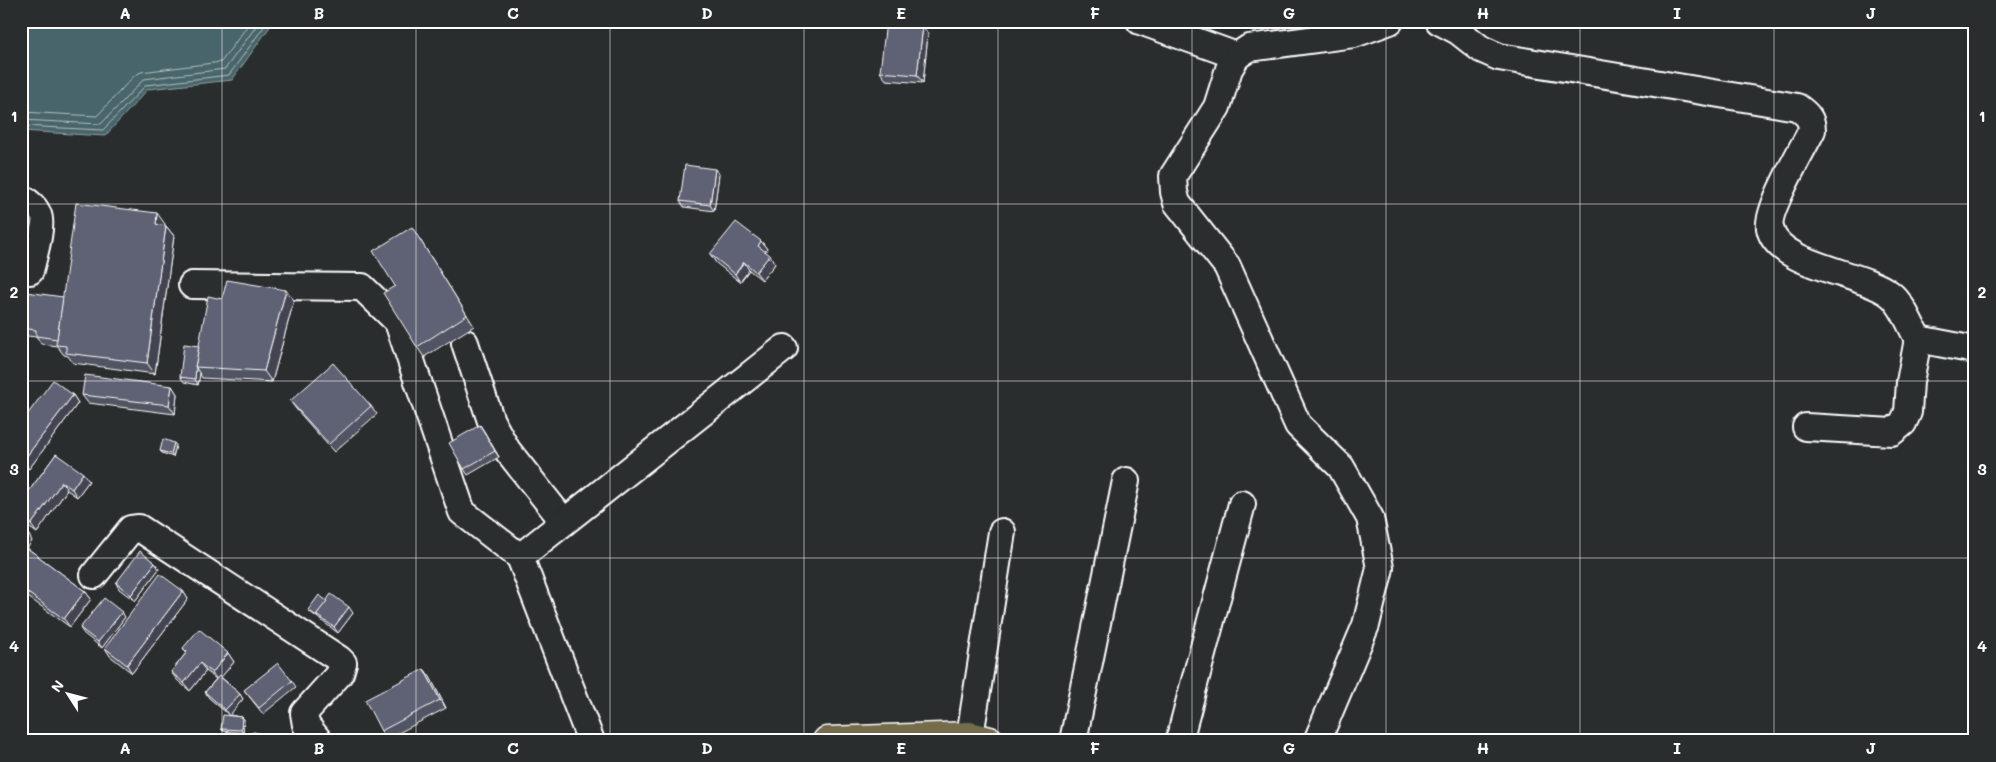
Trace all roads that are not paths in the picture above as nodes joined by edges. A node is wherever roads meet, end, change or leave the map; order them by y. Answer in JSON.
{"nodes":[{"id":1,"x":1140,"y":21,"type":"edge"},
{"id":2,"x":1390,"y":21,"type":"edge"},
{"id":3,"x":1439,"y":21,"type":"edge"},
{"id":4,"x":1237,"y":56,"type":"junction"},
{"id":5,"x":21,"y":198,"type":"edge"},
{"id":6,"x":30,"y":271,"type":"dead end"},
{"id":7,"x":192,"y":284,"type":"dead end"},
{"id":8,"x":1918,"y":339,"type":"junction"},
{"id":9,"x":465,"y":342,"type":"dead end"},
{"id":10,"x":784,"y":348,"type":"dead end"},
{"id":11,"x":1975,"y":350,"type":"edge"},
{"id":12,"x":1806,"y":426,"type":"dead end"},
{"id":13,"x":1126,"y":481,"type":"dead end"},
{"id":14,"x":1242,"y":504,"type":"dead end"},
{"id":15,"x":564,"y":522,"type":"junction"},
{"id":16,"x":1002,"y":532,"type":"dead end"},
{"id":17,"x":520,"y":557,"type":"junction"},
{"id":18,"x":94,"y":575,"type":"dead end"},
{"id":19,"x":980,"y":739,"type":"edge"},
{"id":20,"x":319,"y":741,"type":"edge"},
{"id":21,"x":590,"y":741,"type":"edge"},
{"id":22,"x":827,"y":741,"type":"edge"},
{"id":23,"x":1073,"y":741,"type":"edge"},
{"id":24,"x":1179,"y":741,"type":"edge"},
{"id":25,"x":1317,"y":741,"type":"edge"}],
"edges":[{"from":1,"to":4,"type":"street"},
{"from":2,"to":4,"type":"street"},
{"from":3,"to":8,"type":"street"},
{"from":4,"to":25,"type":"street"},
{"from":5,"to":6,"type":"street"},
{"from":7,"to":17,"type":"street"},
{"from":8,"to":11,"type":"street"},
{"from":8,"to":12,"type":"street"},
{"from":9,"to":15,"type":"street"},
{"from":10,"to":15,"type":"street"},
{"from":13,"to":23,"type":"street"},
{"from":14,"to":24,"type":"street"},
{"from":15,"to":17,"type":"street"},
{"from":16,"to":19,"type":"street"},
{"from":17,"to":21,"type":"street"},
{"from":18,"to":20,"type":"street"},
{"from":19,"to":22,"type":"main road"}]}
